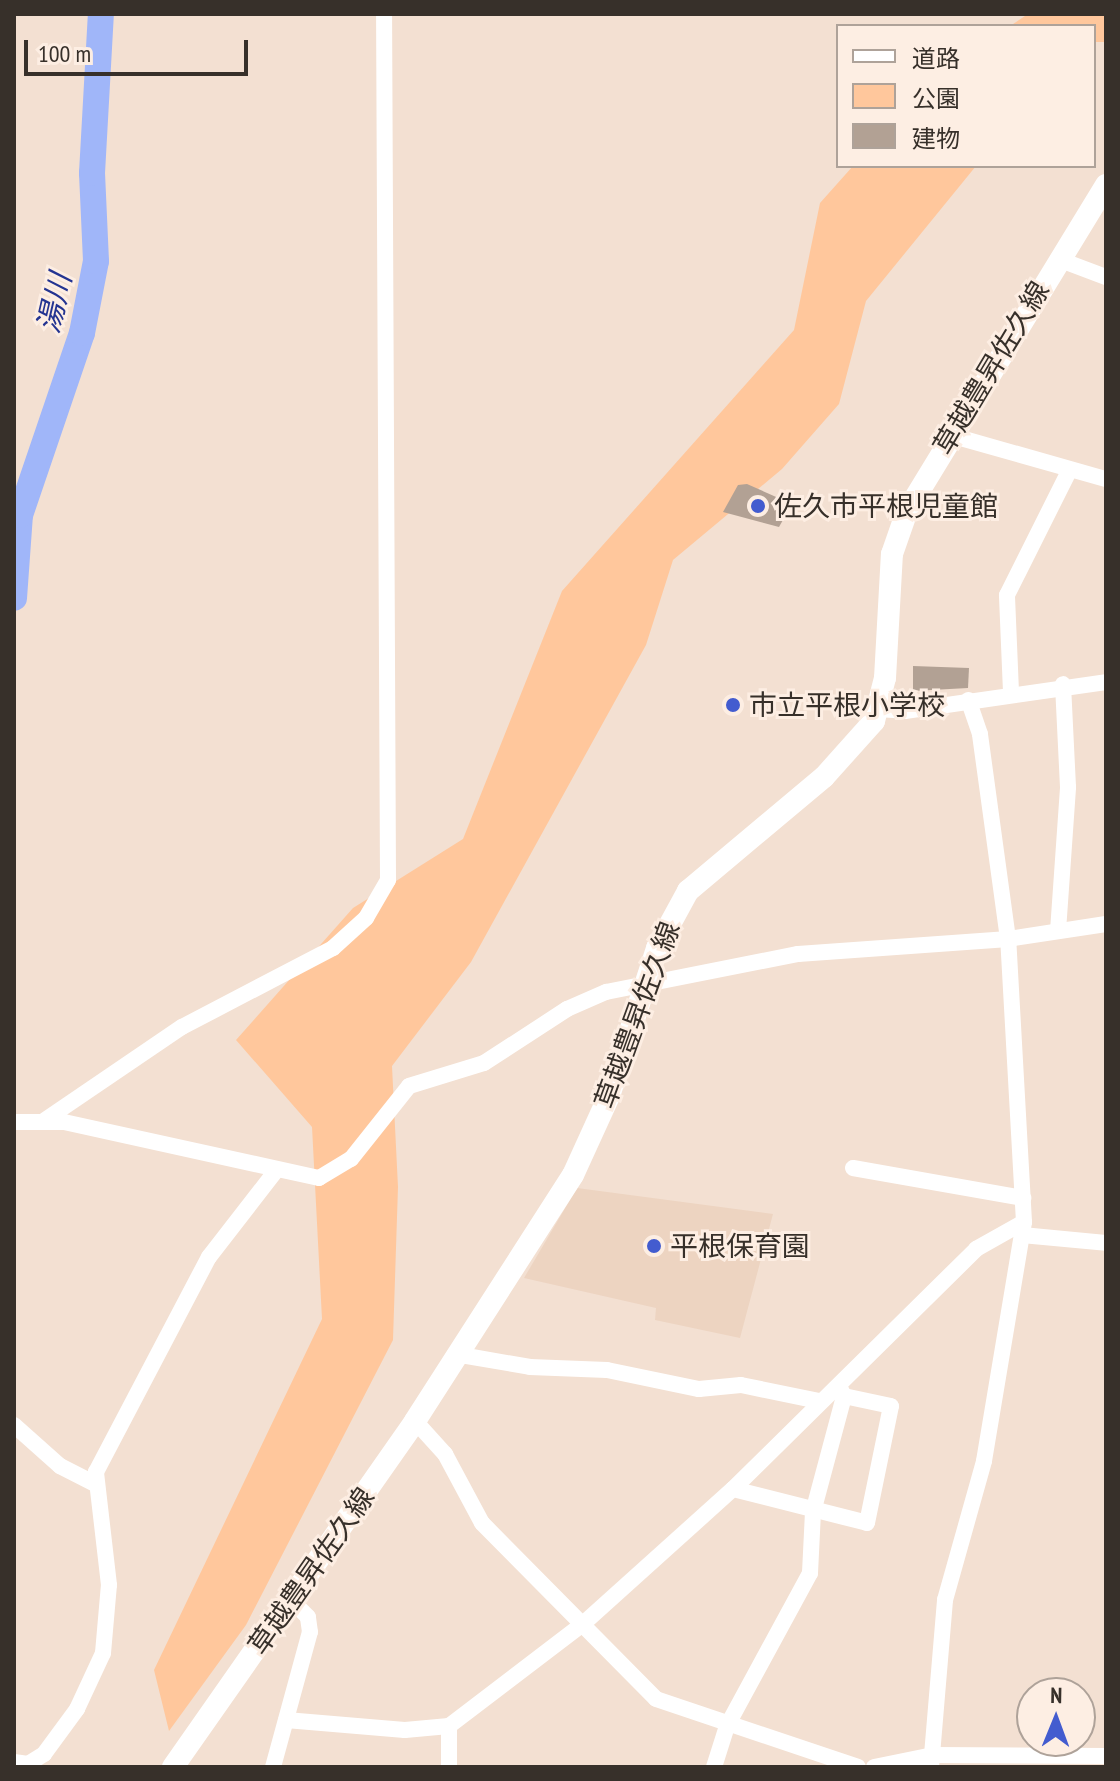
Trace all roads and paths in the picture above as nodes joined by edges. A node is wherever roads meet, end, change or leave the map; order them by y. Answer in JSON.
{"nodes":[{"id":1,"x":384,"y":14,"type":"edge"},
{"id":2,"x":1106,"y":185,"type":"edge"},
{"id":3,"x":1058,"y":259,"type":"junction"},
{"id":4,"x":1106,"y":277,"type":"edge"},
{"id":5,"x":950,"y":435,"type":"junction"},
{"id":6,"x":1068,"y":473,"type":"junction"},
{"id":7,"x":1106,"y":479,"type":"edge"},
{"id":8,"x":1106,"y":682,"type":"edge"},
{"id":9,"x":1063,"y":684,"type":"junction"},
{"id":10,"x":1011,"y":692,"type":"junction"},
{"id":11,"x":968,"y":700,"type":"junction"},
{"id":12,"x":878,"y":709,"type":"junction"},
{"id":13,"x":1106,"y":924,"type":"edge"},
{"id":14,"x":1058,"y":931,"type":"junction"},
{"id":15,"x":1008,"y":939,"type":"junction"},
{"id":16,"x":647,"y":982,"type":"junction"},
{"id":17,"x":45,"y":1120,"type":"junction"},
{"id":18,"x":14,"y":1122,"type":"edge"},
{"id":19,"x":853,"y":1168,"type":"dead end"},
{"id":20,"x":275,"y":1172,"type":"junction"},
{"id":21,"x":1023,"y":1198,"type":"junction"},
{"id":22,"x":1023,"y":1228,"type":"junction"},
{"id":23,"x":1106,"y":1243,"type":"edge"},
{"id":24,"x":455,"y":1354,"type":"junction"},
{"id":25,"x":841,"y":1390,"type":"junction"},
{"id":26,"x":819,"y":1401,"type":"junction"},
{"id":27,"x":415,"y":1421,"type":"junction"},
{"id":28,"x":14,"y":1425,"type":"edge"},
{"id":29,"x":94,"y":1483,"type":"junction"},
{"id":30,"x":733,"y":1489,"type":"junction"},
{"id":31,"x":813,"y":1512,"type":"junction"},
{"id":32,"x":292,"y":1601,"type":"junction"},
{"id":33,"x":584,"y":1623,"type":"junction"},
{"id":34,"x":286,"y":1720,"type":"junction"},
{"id":35,"x":449,"y":1726,"type":"junction"},
{"id":36,"x":727,"y":1726,"type":"junction"},
{"id":37,"x":1106,"y":1756,"type":"edge"},
{"id":38,"x":932,"y":1761,"type":"edge"},
{"id":39,"x":14,"y":1762,"type":"edge"},
{"id":40,"x":173,"y":1767,"type":"edge"},
{"id":41,"x":273,"y":1767,"type":"edge"},
{"id":42,"x":449,"y":1767,"type":"edge"},
{"id":43,"x":714,"y":1767,"type":"edge"},
{"id":44,"x":858,"y":1767,"type":"edge"},
{"id":45,"x":874,"y":1767,"type":"edge"}],
"edges":[{"from":1,"to":17,"type":"street"},
{"from":2,"to":3,"type":"main road","name":"草越豊昇佐久線"},
{"from":3,"to":4,"type":"street"},
{"from":3,"to":5,"type":"main road","name":"草越豊昇佐久線"},
{"from":5,"to":6,"type":"street"},
{"from":5,"to":12,"type":"main road","name":"草越豊昇佐久線"},
{"from":6,"to":7,"type":"street"},
{"from":6,"to":10,"type":"street"},
{"from":8,"to":9,"type":"street"},
{"from":9,"to":10,"type":"street"},
{"from":9,"to":14,"type":"street"},
{"from":10,"to":11,"type":"street"},
{"from":11,"to":12,"type":"street"},
{"from":11,"to":15,"type":"street"},
{"from":12,"to":16,"type":"main road","name":"草越豊昇佐久線"},
{"from":13,"to":14,"type":"street"},
{"from":14,"to":15,"type":"street"},
{"from":15,"to":16,"type":"street"},
{"from":15,"to":21,"type":"street"},
{"from":16,"to":20,"type":"street"},
{"from":16,"to":24,"type":"main road","name":"草越豊昇佐久線"},
{"from":17,"to":18,"type":"street"},
{"from":17,"to":20,"type":"street"},
{"from":19,"to":21,"type":"street"},
{"from":20,"to":29,"type":"street"},
{"from":21,"to":22,"type":"street"},
{"from":22,"to":23,"type":"street"},
{"from":22,"to":25,"type":"street"},
{"from":22,"to":38,"type":"street"},
{"from":24,"to":26,"type":"street"},
{"from":24,"to":27,"type":"main road","name":"草越豊昇佐久線"},
{"from":25,"to":26,"type":"street"},
{"from":25,"to":31,"type":"street"},
{"from":25,"to":31,"type":"street"},
{"from":26,"to":30,"type":"street"},
{"from":27,"to":32,"type":"main road","name":"草越豊昇佐久線"},
{"from":27,"to":33,"type":"street"},
{"from":28,"to":29,"type":"street"},
{"from":29,"to":39,"type":"street"},
{"from":30,"to":31,"type":"street"},
{"from":30,"to":33,"type":"street"},
{"from":31,"to":36,"type":"street"},
{"from":32,"to":34,"type":"street"},
{"from":32,"to":40,"type":"main road","name":"草越豊昇佐久線"},
{"from":33,"to":35,"type":"street"},
{"from":33,"to":36,"type":"street"},
{"from":34,"to":35,"type":"street"},
{"from":34,"to":41,"type":"street"},
{"from":35,"to":42,"type":"street"},
{"from":36,"to":43,"type":"street"},
{"from":36,"to":44,"type":"street"},
{"from":37,"to":38,"type":"street"},
{"from":38,"to":45,"type":"street"}]}
